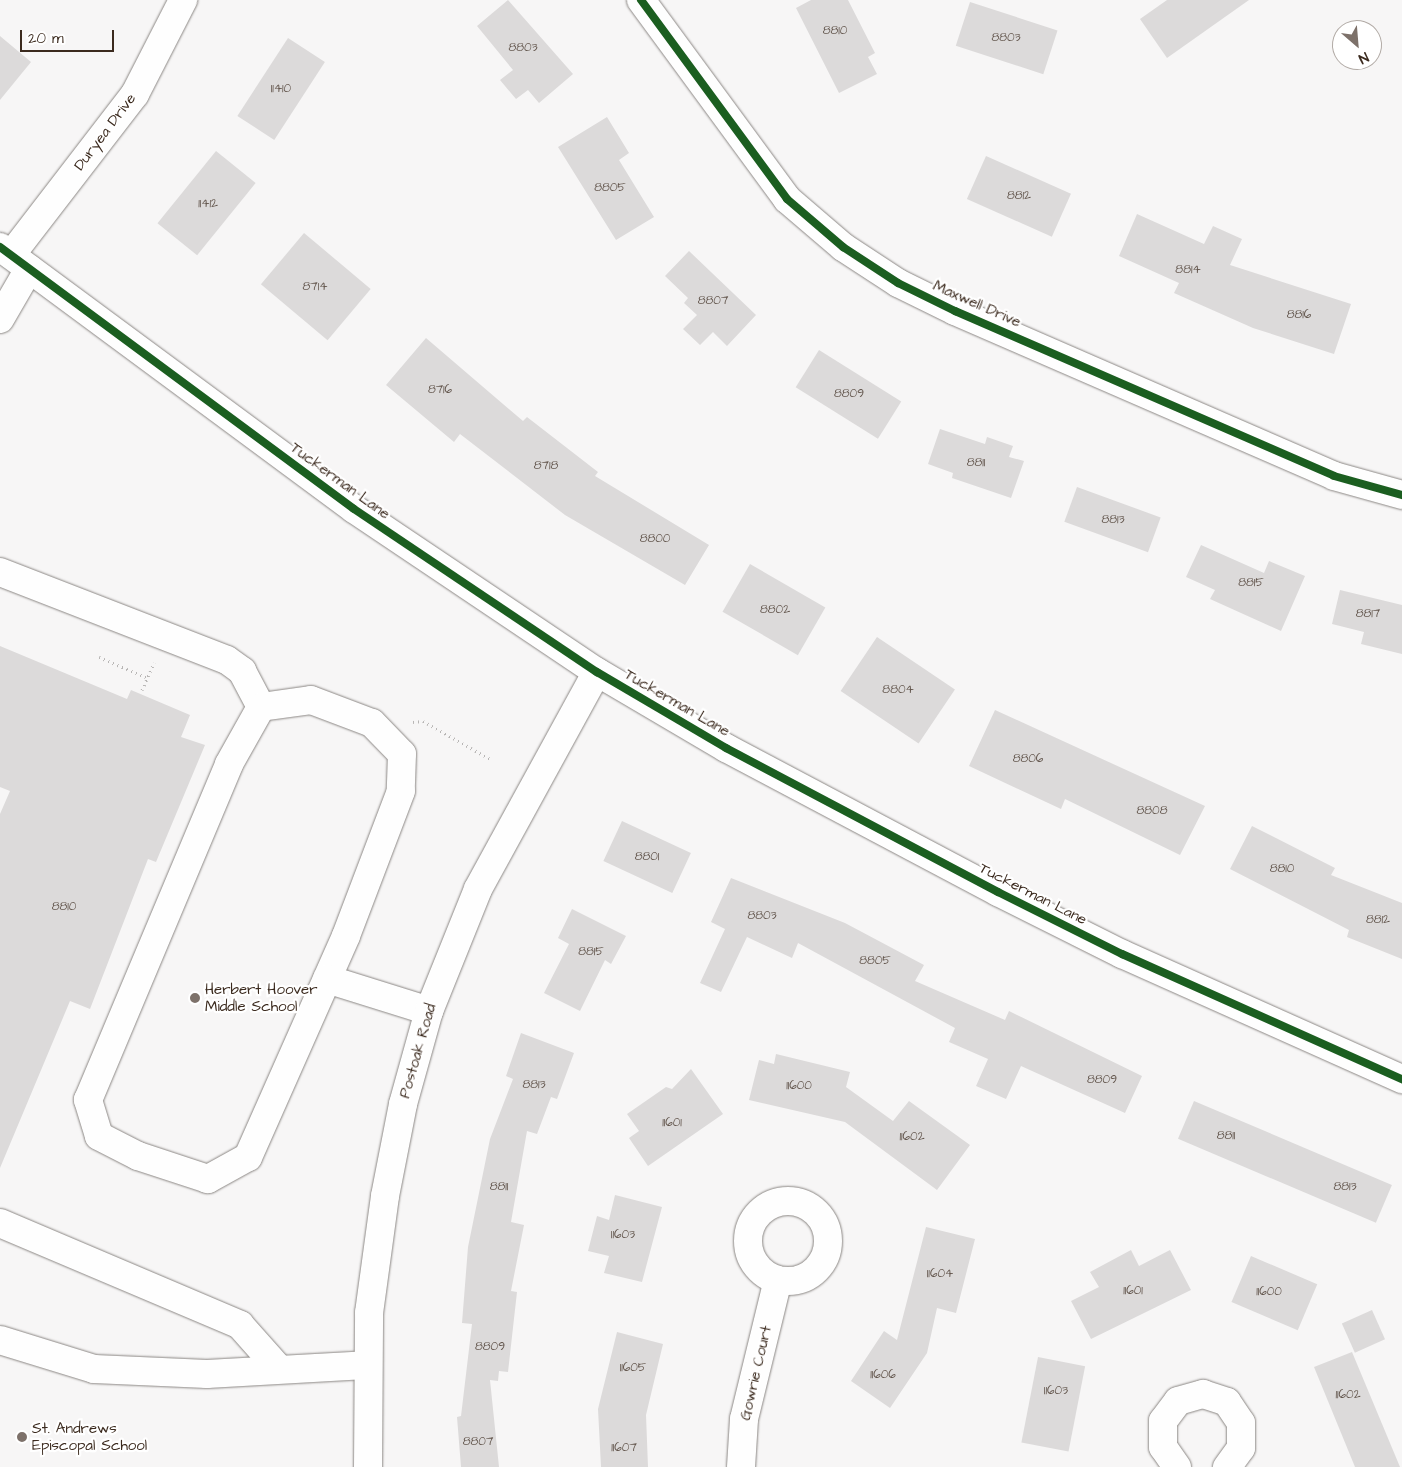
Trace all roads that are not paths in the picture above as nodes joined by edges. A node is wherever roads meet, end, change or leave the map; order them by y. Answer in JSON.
{"nodes":[{"id":1,"x":183,"y":0,"type":"edge"},
{"id":2,"x":640,"y":0,"type":"edge"},
{"id":3,"x":13,"y":257,"type":"edge"},
{"id":4,"x":0,"y":319,"type":"edge"},
{"id":5,"x":1402,"y":494,"type":"edge"},
{"id":6,"x":0,"y":572,"type":"edge"},
{"id":7,"x":597,"y":672,"type":"junction"},
{"id":8,"x":261,"y":708,"type":"junction"},
{"id":9,"x":327,"y":979,"type":"junction"},
{"id":10,"x":429,"y":1012,"type":"junction"},
{"id":11,"x":1402,"y":1079,"type":"edge"},
{"id":12,"x":0,"y":1223,"type":"edge"},
{"id":13,"x":778,"y":1280,"type":"dead end"},
{"id":14,"x":0,"y":1340,"type":"edge"},
{"id":15,"x":366,"y":1366,"type":"junction"},
{"id":16,"x":279,"y":1369,"type":"junction"},
{"id":17,"x":1235,"y":1465,"type":"edge"},
{"id":18,"x":368,"y":1467,"type":"edge"},
{"id":19,"x":741,"y":1467,"type":"edge"},
{"id":20,"x":1177,"y":1467,"type":"edge"}],
"edges":[{"from":1,"to":3,"type":"street","name":"Duryea Drive"},
{"from":2,"to":5,"type":"street","name":"Maxwell Drive"},
{"from":3,"to":4,"type":"street","name":"Duryea Drive"},
{"from":3,"to":7,"type":"street","name":"Tuckerman Lane"},
{"from":6,"to":8,"type":"street"},
{"from":7,"to":10,"type":"street","name":"Postoak Road"},
{"from":7,"to":11,"type":"street","name":"Tuckerman Lane"},
{"from":8,"to":9,"type":"street"},
{"from":8,"to":9,"type":"street"},
{"from":9,"to":10,"type":"street"},
{"from":10,"to":15,"type":"street","name":"Postoak Road"},
{"from":12,"to":16,"type":"street"},
{"from":13,"to":19,"type":"street","name":"Gowrie Court"},
{"from":14,"to":16,"type":"street"},
{"from":15,"to":16,"type":"street"},
{"from":15,"to":18,"type":"street","name":"Postoak Road"},
{"from":17,"to":20,"type":"street"}]}
